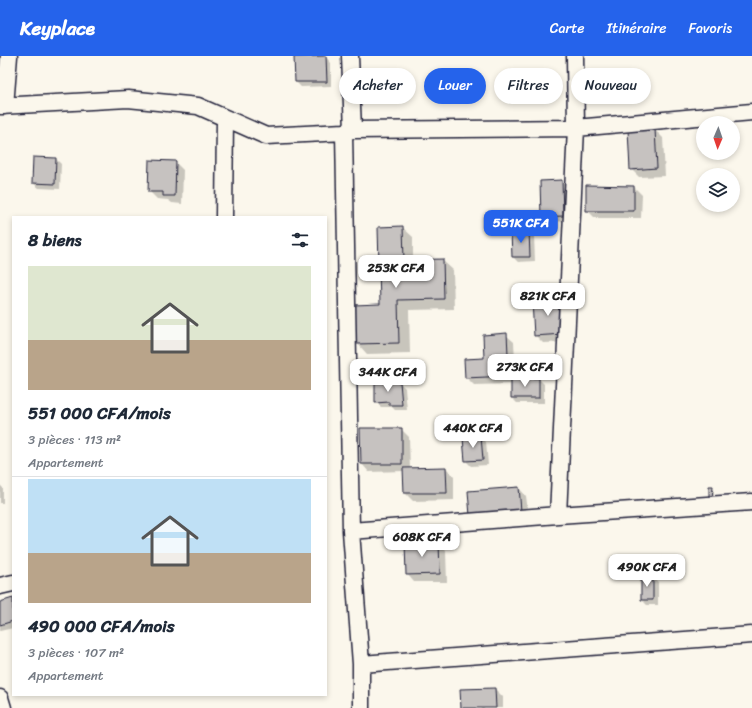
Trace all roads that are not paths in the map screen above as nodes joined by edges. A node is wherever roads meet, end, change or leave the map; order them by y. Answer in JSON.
{"nodes":[{"id":1,"x":9,"y":56,"type":"edge"},
{"id":2,"x":350,"y":56,"type":"edge"},
{"id":3,"x":575,"y":56,"type":"edge"},
{"id":4,"x":3,"y":106,"type":"edge"},
{"id":5,"x":752,"y":112,"type":"edge"},
{"id":6,"x":225,"y":118,"type":"junction"},
{"id":7,"x":576,"y":128,"type":"junction"},
{"id":8,"x":348,"y":131,"type":"junction"},
{"id":9,"x":224,"y":216,"type":"edge"},
{"id":10,"x":752,"y":502,"type":"edge"},
{"id":11,"x":558,"y":515,"type":"junction"},
{"id":12,"x":351,"y":531,"type":"junction"},
{"id":13,"x":12,"y":583,"type":"edge"},
{"id":14,"x":0,"y":586,"type":"edge"},
{"id":15,"x":752,"y":635,"type":"edge"},
{"id":16,"x":361,"y":664,"type":"junction"},
{"id":17,"x":0,"y":698,"type":"edge"},
{"id":18,"x":3,"y":708,"type":"edge"},
{"id":19,"x":361,"y":708,"type":"edge"}],
"edges":[{"from":1,"to":4,"type":"street"},
{"from":2,"to":8,"type":"street"},
{"from":3,"to":7,"type":"street"},
{"from":4,"to":6,"type":"street"},
{"from":5,"to":7,"type":"street"},
{"from":6,"to":8,"type":"street"},
{"from":6,"to":9,"type":"street"},
{"from":7,"to":8,"type":"street"},
{"from":7,"to":11,"type":"street"},
{"from":8,"to":12,"type":"street"},
{"from":10,"to":11,"type":"street"},
{"from":11,"to":12,"type":"street"},
{"from":12,"to":16,"type":"street"},
{"from":13,"to":14,"type":"street"},
{"from":15,"to":16,"type":"street"},
{"from":16,"to":19,"type":"street"},
{"from":17,"to":18,"type":"street"}]}
